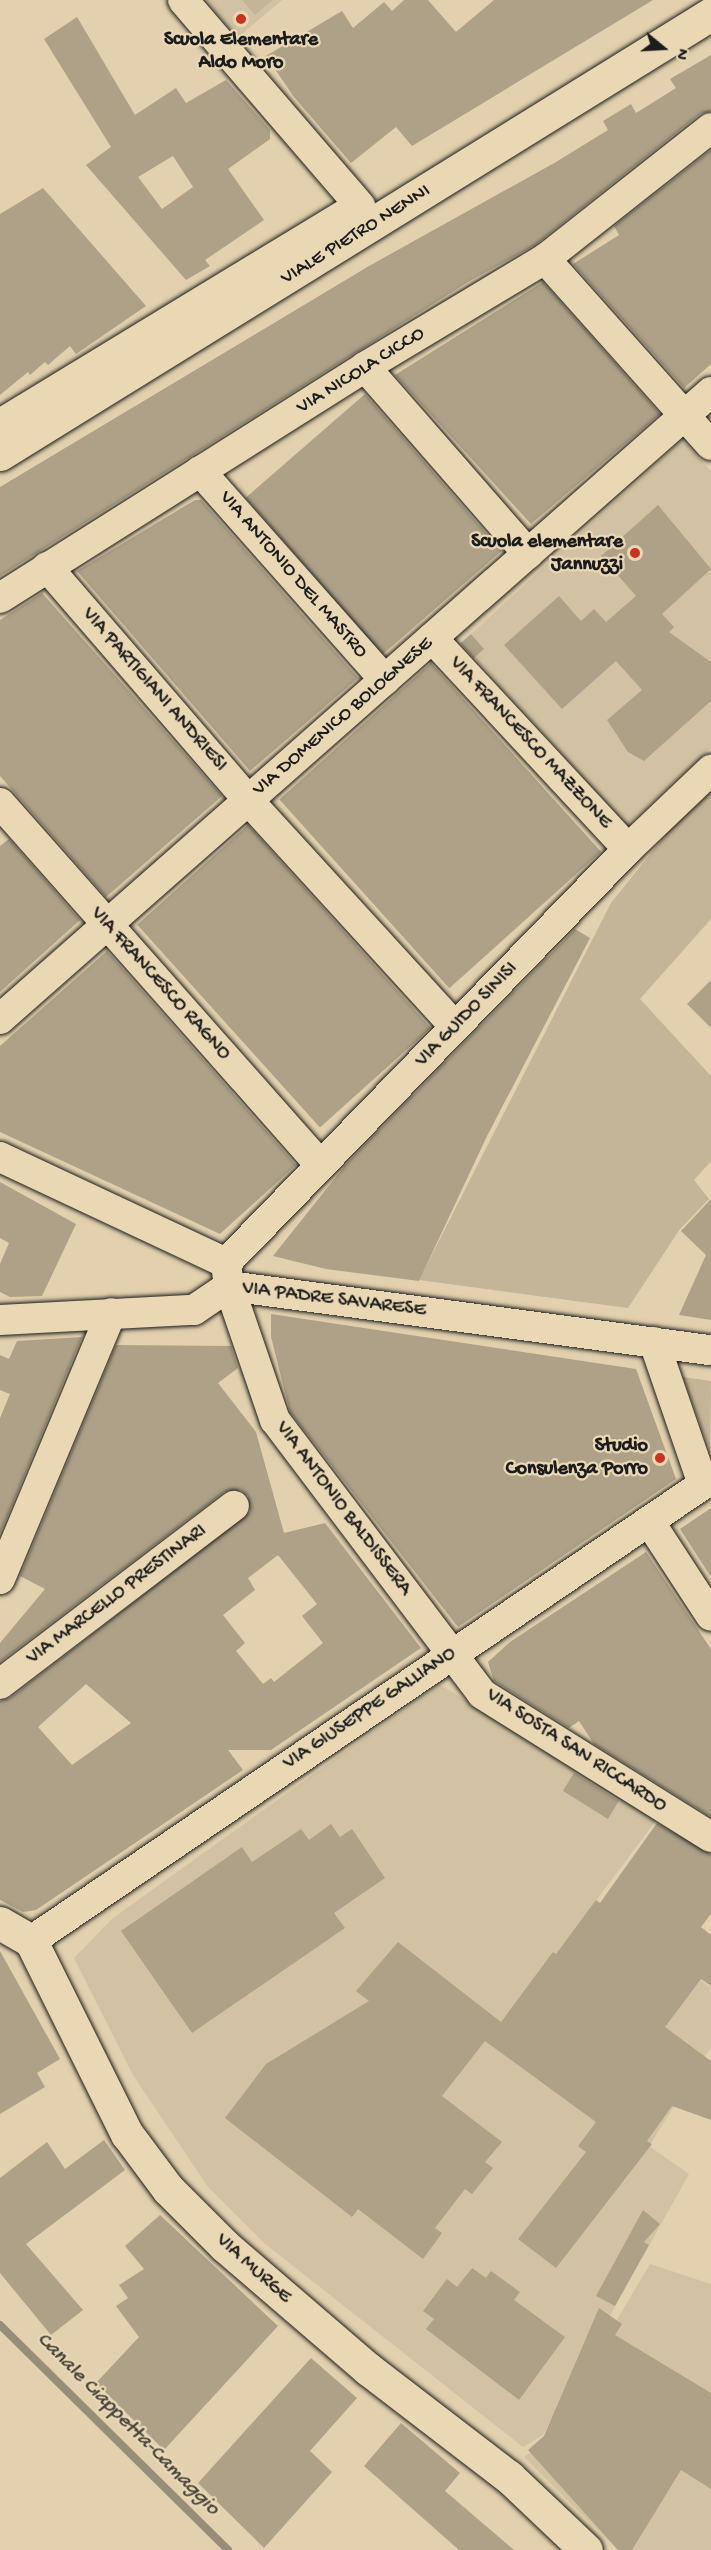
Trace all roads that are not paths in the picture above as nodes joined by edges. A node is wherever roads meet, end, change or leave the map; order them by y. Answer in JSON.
{"nodes":[{"id":1,"x":183,"y":0,"type":"edge"},
{"id":2,"x":697,"y":0,"type":"edge"},
{"id":3,"x":711,"y":14,"type":"edge"},
{"id":4,"x":711,"y":128,"type":"edge"},
{"id":5,"x":360,"y":206,"type":"junction"},
{"id":6,"x":545,"y":259,"type":"junction"},
{"id":7,"x":365,"y":367,"type":"junction"},
{"id":8,"x":711,"y":392,"type":"edge"},
{"id":9,"x":685,"y":415,"type":"junction"},
{"id":10,"x":0,"y":425,"type":"edge"},
{"id":11,"x":711,"y":445,"type":"edge"},
{"id":12,"x":0,"y":454,"type":"edge"},
{"id":13,"x":201,"y":471,"type":"junction"},
{"id":14,"x":528,"y":554,"type":"junction"},
{"id":15,"x":47,"y":567,"type":"junction"},
{"id":16,"x":0,"y":598,"type":"edge"},
{"id":17,"x":432,"y":638,"type":"junction"},
{"id":18,"x":385,"y":680,"type":"junction"},
{"id":19,"x":711,"y":770,"type":"edge"},
{"id":20,"x":249,"y":800,"type":"junction"},
{"id":21,"x":3,"y":813,"type":"edge"},
{"id":22,"x":628,"y":849,"type":"junction"},
{"id":23,"x":107,"y":925,"type":"junction"},
{"id":24,"x":0,"y":1019,"type":"edge"},
{"id":25,"x":455,"y":1027,"type":"junction"},
{"id":26,"x":0,"y":1157,"type":"edge"},
{"id":27,"x":320,"y":1165,"type":"junction"},
{"id":28,"x":227,"y":1275,"type":"junction"},
{"id":29,"x":111,"y":1313,"type":"junction"},
{"id":30,"x":0,"y":1320,"type":"edge"},
{"id":31,"x":654,"y":1342,"type":"junction"},
{"id":32,"x":711,"y":1350,"type":"edge"},
{"id":33,"x":707,"y":1481,"type":"edge"},
{"id":34,"x":234,"y":1506,"type":"dead end"},
{"id":35,"x":649,"y":1521,"type":"junction"},
{"id":36,"x":0,"y":1579,"type":"edge"},
{"id":37,"x":711,"y":1616,"type":"edge"},
{"id":38,"x":452,"y":1652,"type":"junction"},
{"id":39,"x":0,"y":1684,"type":"edge"},
{"id":40,"x":711,"y":1837,"type":"edge"},
{"id":41,"x":0,"y":1923,"type":"edge"},
{"id":42,"x":31,"y":1941,"type":"junction"},
{"id":43,"x":586,"y":2550,"type":"edge"}],
"edges":[{"from":1,"to":5,"type":"street"},
{"from":2,"to":5,"type":"main road","name":"VIALE PIETRO NENNI"},
{"from":3,"to":12,"type":"main road","name":"VIALE PIETRO NENNI"},
{"from":4,"to":6,"type":"street","name":"VIA NICOLA CICCO"},
{"from":5,"to":10,"type":"main road","name":"VIALE PIETRO NENNI"},
{"from":6,"to":7,"type":"street","name":"VIA NICOLA CICCO"},
{"from":6,"to":9,"type":"street"},
{"from":7,"to":13,"type":"street","name":"VIA NICOLA CICCO"},
{"from":7,"to":14,"type":"street"},
{"from":8,"to":9,"type":"street","name":"VIA DOMENICO BOLOGNESE"},
{"from":9,"to":11,"type":"street"},
{"from":9,"to":14,"type":"street","name":"VIA DOMENICO BOLOGNESE"},
{"from":13,"to":15,"type":"street","name":"VIA NICOLA CICCO"},
{"from":13,"to":18,"type":"street","name":"VIA ANTONIO DEL MASTRO"},
{"from":14,"to":17,"type":"street","name":"VIA DOMENICO BOLOGNESE"},
{"from":15,"to":16,"type":"street","name":"VIA NICOLA CICCO"},
{"from":15,"to":20,"type":"street","name":"VIA PARTIGIANI ANDRIESI"},
{"from":17,"to":18,"type":"street","name":"VIA DOMENICO BOLOGNESE"},
{"from":17,"to":22,"type":"street","name":"VIA FRANCESCO MAZZONE"},
{"from":18,"to":20,"type":"street","name":"VIA DOMENICO BOLOGNESE"},
{"from":19,"to":22,"type":"street","name":"VIA GUIDO SINISI"},
{"from":20,"to":23,"type":"street","name":"VIA DOMENICO BOLOGNESE"},
{"from":20,"to":25,"type":"street","name":"VIA PARTIGIANI ANDRIESI"},
{"from":21,"to":23,"type":"street","name":"VIA FRANCESCO RAGNO"},
{"from":22,"to":25,"type":"street","name":"VIA GUIDO SINISI"},
{"from":23,"to":24,"type":"street","name":"VIA DOMENICO BOLOGNESE"},
{"from":23,"to":27,"type":"street","name":"VIA FRANCESCO RAGNO"},
{"from":25,"to":27,"type":"street","name":"VIA GUIDO SINISI"},
{"from":26,"to":28,"type":"street","name":"VIA PADRE SAVARESE"},
{"from":27,"to":28,"type":"street","name":"VIA GUIDO SINISI"},
{"from":28,"to":29,"type":"street","name":"VIA GUIDO SINISI"},
{"from":28,"to":31,"type":"street","name":"VIA PADRE SAVARESE"},
{"from":28,"to":38,"type":"street","name":"VIA ANTONIO BALDISSERA"},
{"from":29,"to":30,"type":"street","name":"VIA GUIDO SINISI"},
{"from":29,"to":36,"type":"street"},
{"from":31,"to":32,"type":"street","name":"VIA PADRE SAVARESE"},
{"from":31,"to":33,"type":"street"},
{"from":33,"to":35,"type":"street","name":"VIA GIUSEPPE GALLIANO"},
{"from":34,"to":39,"type":"street","name":"VIA MARCELLO PRESTINARI"},
{"from":35,"to":37,"type":"street"},
{"from":35,"to":38,"type":"street","name":"VIA GIUSEPPE GALLIANO"},
{"from":38,"to":40,"type":"street","name":"VIA SOSTA SAN RICCARDO"},
{"from":38,"to":42,"type":"street","name":"VIA GIUSEPPE GALLIANO"},
{"from":41,"to":42,"type":"main road"},
{"from":42,"to":43,"type":"main road","name":"VIA MURGE"}]}
